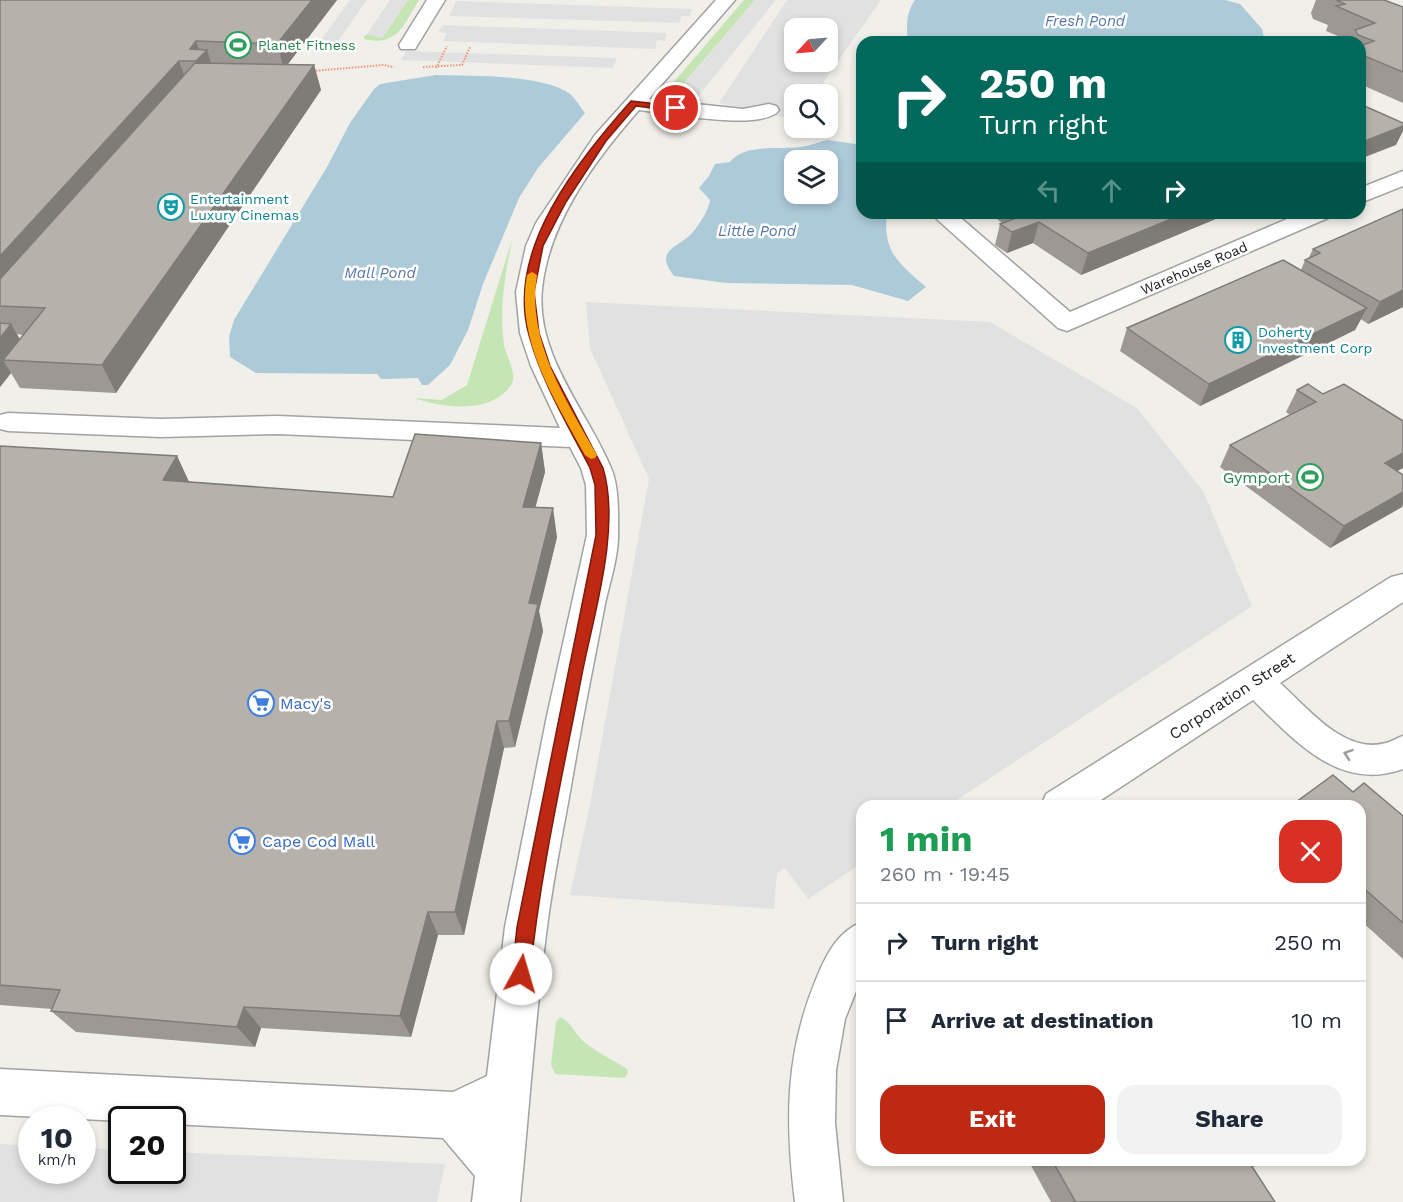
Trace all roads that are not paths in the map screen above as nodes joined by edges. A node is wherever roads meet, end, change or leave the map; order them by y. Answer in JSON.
{"nodes":[{"id":1,"x":436,"y":0,"type":"edge"},
{"id":2,"x":726,"y":0,"type":"edge"},
{"id":3,"x":408,"y":45,"type":"dead end"},
{"id":4,"x":634,"y":103,"type":"junction"},
{"id":5,"x":769,"y":110,"type":"dead end"},
{"id":6,"x":1403,"y":178,"type":"edge"},
{"id":7,"x":1366,"y":193,"type":"edge"},
{"id":8,"x":948,"y":219,"type":"edge"},
{"id":9,"x":1306,"y":219,"type":"edge"},
{"id":10,"x":8,"y":422,"type":"dead end"},
{"id":11,"x":582,"y":438,"type":"junction"},
{"id":12,"x":1403,"y":586,"type":"edge"},
{"id":13,"x":1255,"y":681,"type":"junction"},
{"id":14,"x":1403,"y":752,"type":"edge"},
{"id":15,"x":1069,"y":800,"type":"edge"},
{"id":16,"x":856,"y":950,"type":"edge"},
{"id":17,"x":509,"y":1090,"type":"junction"},
{"id":18,"x":0,"y":1092,"type":"edge"},
{"id":19,"x":454,"y":1115,"type":"junction"},
{"id":20,"x":497,"y":1184,"type":"edge"},
{"id":21,"x":819,"y":1202,"type":"edge"}],
"edges":[{"from":1,"to":3,"type":"street"},
{"from":2,"to":4,"type":"street"},
{"from":4,"to":5,"type":"street"},
{"from":4,"to":11,"type":"street"},
{"from":6,"to":7,"type":"street"},
{"from":8,"to":9,"type":"street","name":"Warehouse Road"},
{"from":10,"to":11,"type":"street"},
{"from":11,"to":17,"type":"street"},
{"from":12,"to":13,"type":"street","name":"Corporation Street"},
{"from":14,"to":13,"type":"street","one_way":true},
{"from":13,"to":15,"type":"street","name":"Corporation Street"},
{"from":16,"to":21,"type":"street"},
{"from":17,"to":19,"type":"street"},
{"from":17,"to":20,"type":"street"},
{"from":18,"to":19,"type":"street"},
{"from":19,"to":20,"type":"street"}]}
